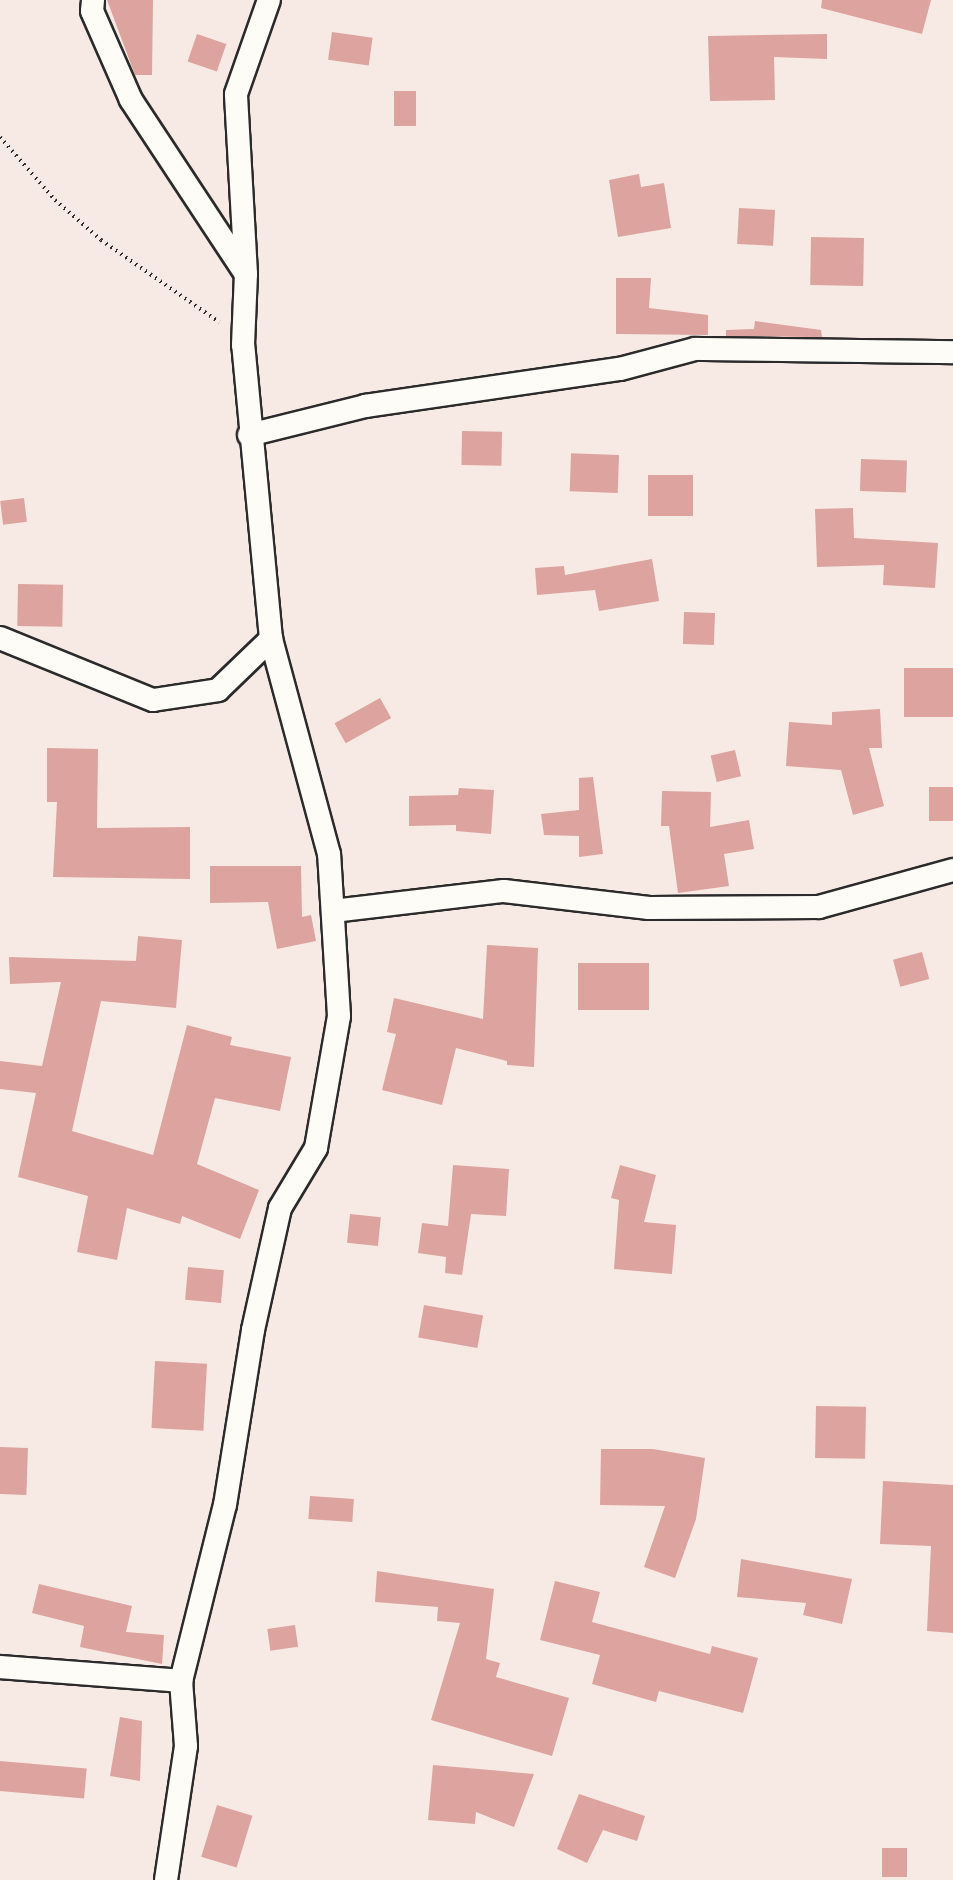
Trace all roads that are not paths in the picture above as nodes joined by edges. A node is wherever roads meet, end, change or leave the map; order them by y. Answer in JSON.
{"nodes":[{"id":1,"x":93,"y":0,"type":"edge"},
{"id":2,"x":269,"y":0,"type":"edge"},
{"id":3,"x":246,"y":274,"type":"junction"},
{"id":4,"x":953,"y":352,"type":"edge"},
{"id":5,"x":249,"y":435,"type":"junction"},
{"id":6,"x":0,"y":638,"type":"edge"},
{"id":7,"x":271,"y":639,"type":"junction"},
{"id":8,"x":953,"y":870,"type":"edge"},
{"id":9,"x":333,"y":911,"type":"junction"},
{"id":10,"x":0,"y":1667,"type":"edge"},
{"id":11,"x":181,"y":1681,"type":"junction"},
{"id":12,"x":166,"y":1880,"type":"edge"}],
"edges":[{"from":1,"to":3,"type":"street"},
{"from":2,"to":3,"type":"street"},
{"from":3,"to":5,"type":"street"},
{"from":4,"to":5,"type":"street"},
{"from":5,"to":7,"type":"street"},
{"from":6,"to":7,"type":"street"},
{"from":7,"to":9,"type":"street"},
{"from":8,"to":9,"type":"street"},
{"from":9,"to":11,"type":"street"},
{"from":10,"to":11,"type":"street"},
{"from":11,"to":12,"type":"street"}]}
